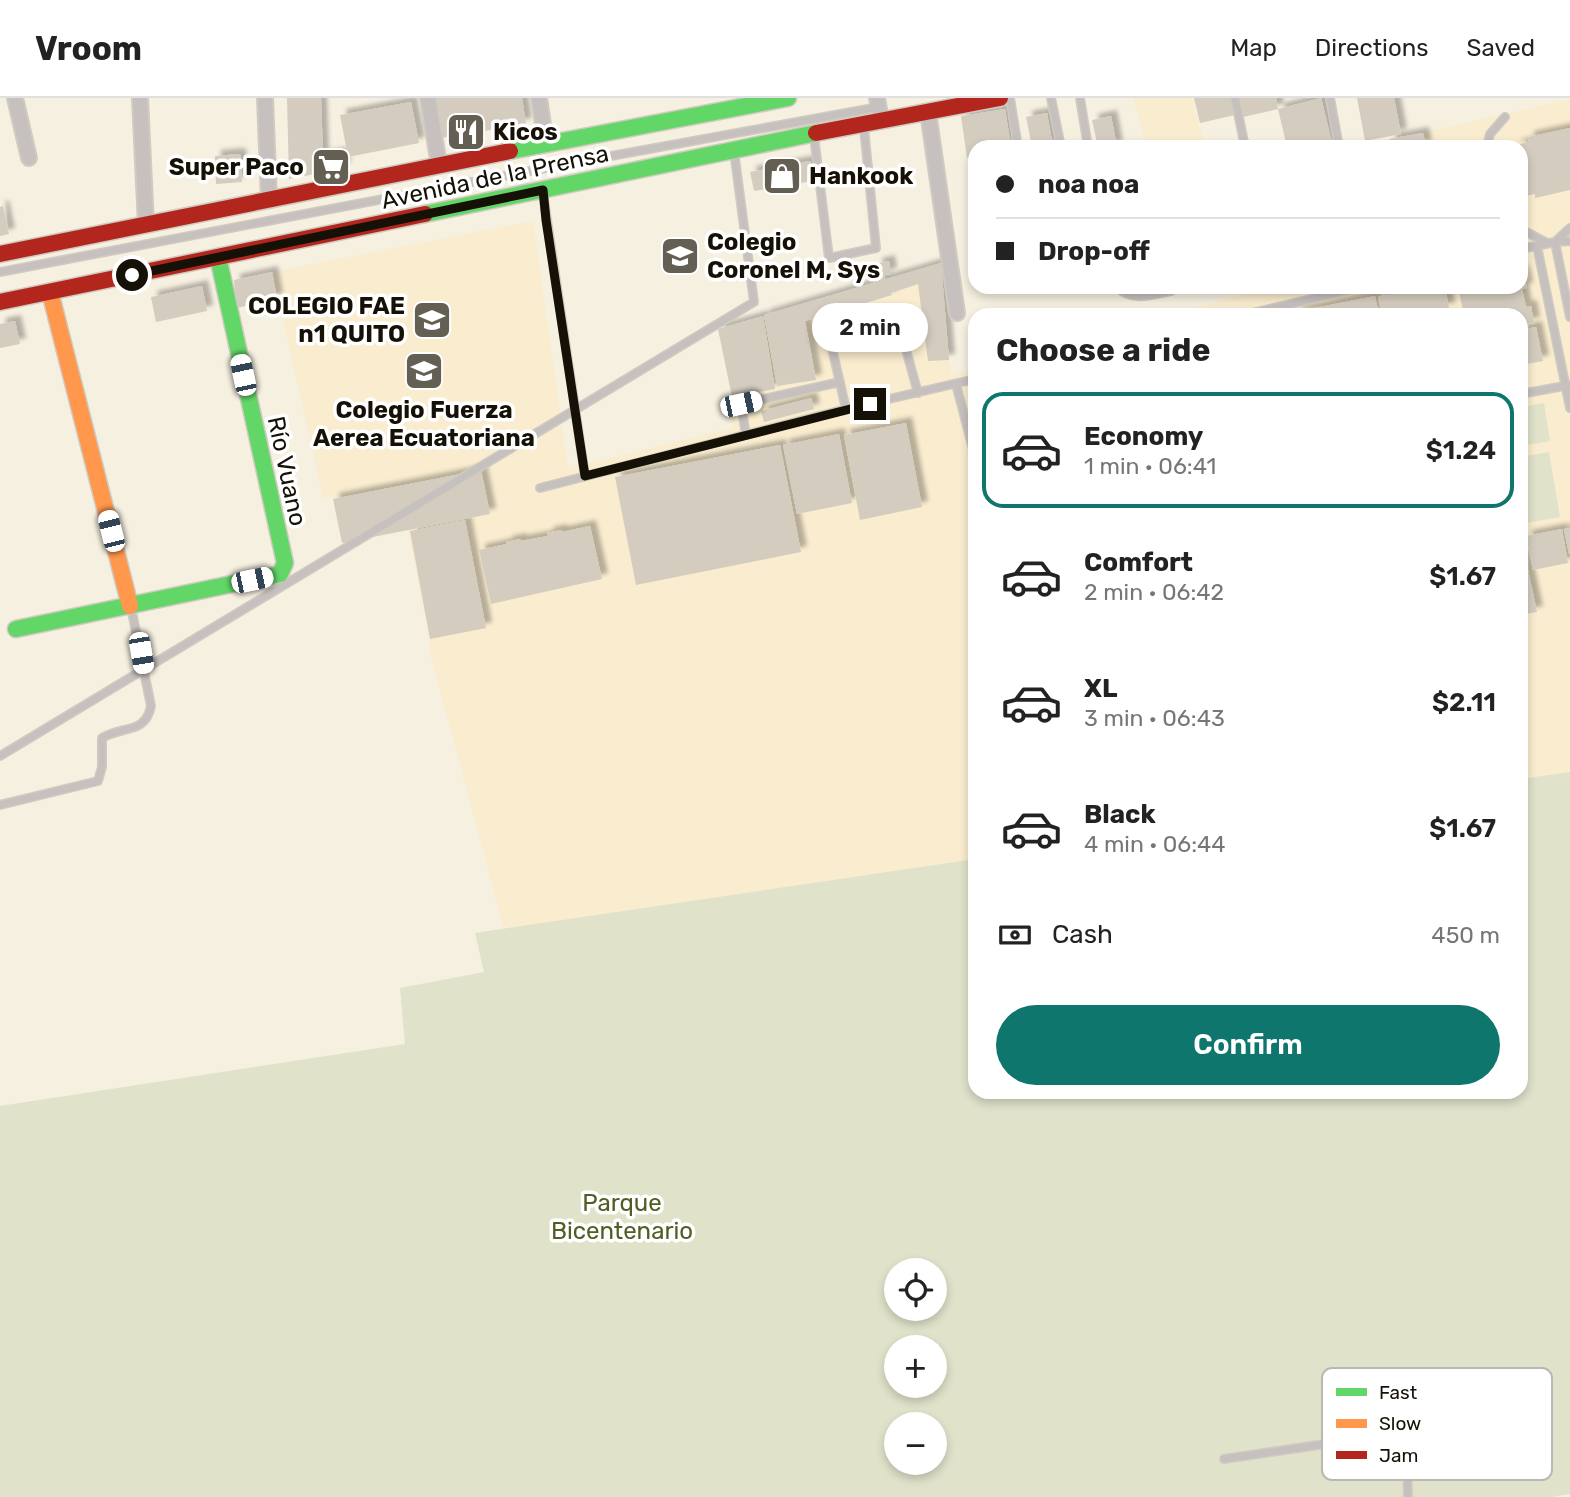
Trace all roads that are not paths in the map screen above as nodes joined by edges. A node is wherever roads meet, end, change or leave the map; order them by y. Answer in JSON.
{"nodes":[{"id":1,"x":15,"y":98,"type":"edge"},
{"id":2,"x":140,"y":98,"type":"edge"},
{"id":3,"x":265,"y":98,"type":"edge"},
{"id":4,"x":428,"y":98,"type":"edge"},
{"id":5,"x":539,"y":98,"type":"edge"},
{"id":6,"x":788,"y":98,"type":"edge"},
{"id":7,"x":1000,"y":98,"type":"edge"},
{"id":8,"x":1010,"y":98,"type":"edge"},
{"id":9,"x":1051,"y":98,"type":"edge"},
{"id":10,"x":1080,"y":98,"type":"edge"},
{"id":11,"x":1235,"y":98,"type":"edge"},
{"id":12,"x":1329,"y":98,"type":"edge"},
{"id":13,"x":879,"y":108,"type":"edge"},
{"id":14,"x":928,"y":112,"type":"junction"},
{"id":15,"x":1505,"y":117,"type":"dead end"},
{"id":16,"x":863,"y":124,"type":"junction"},
{"id":17,"x":813,"y":134,"type":"junction"},
{"id":18,"x":1017,"y":140,"type":"edge"},
{"id":19,"x":1060,"y":140,"type":"edge"},
{"id":20,"x":1087,"y":140,"type":"edge"},
{"id":21,"x":1244,"y":140,"type":"edge"},
{"id":22,"x":1338,"y":140,"type":"edge"},
{"id":23,"x":1489,"y":140,"type":"edge"},
{"id":24,"x":546,"y":144,"type":"junction"},
{"id":25,"x":734,"y":151,"type":"junction"},
{"id":26,"x":29,"y":158,"type":"dead end"},
{"id":27,"x":439,"y":165,"type":"junction"},
{"id":28,"x":543,"y":190,"type":"junction"},
{"id":29,"x":270,"y":200,"type":"junction"},
{"id":30,"x":146,"y":225,"type":"junction"},
{"id":31,"x":1570,"y":228,"type":"edge"},
{"id":32,"x":1528,"y":232,"type":"edge"},
{"id":33,"x":1570,"y":241,"type":"edge"},
{"id":34,"x":1551,"y":243,"type":"junction"},
{"id":35,"x":1537,"y":246,"type":"junction"},
{"id":36,"x":1528,"y":248,"type":"edge"},
{"id":37,"x":0,"y":254,"type":"edge"},
{"id":38,"x":218,"y":257,"type":"junction"},
{"id":39,"x":0,"y":272,"type":"edge"},
{"id":40,"x":50,"y":292,"type":"junction"},
{"id":41,"x":1125,"y":294,"type":"edge"},
{"id":42,"x":1148,"y":294,"type":"edge"},
{"id":43,"x":1331,"y":294,"type":"edge"},
{"id":44,"x":0,"y":302,"type":"edge"},
{"id":45,"x":1285,"y":305,"type":"junction"},
{"id":46,"x":1273,"y":308,"type":"edge"},
{"id":47,"x":1286,"y":308,"type":"edge"},
{"id":48,"x":957,"y":313,"type":"dead end"},
{"id":49,"x":1570,"y":317,"type":"edge"},
{"id":50,"x":968,"y":381,"type":"edge"},
{"id":51,"x":840,"y":382,"type":"junction"},
{"id":52,"x":956,"y":384,"type":"junction"},
{"id":53,"x":1567,"y":385,"type":"edge"},
{"id":54,"x":918,"y":393,"type":"junction"},
{"id":55,"x":1528,"y":393,"type":"edge"},
{"id":56,"x":1570,"y":408,"type":"edge"},
{"id":57,"x":846,"y":409,"type":"junction"},
{"id":58,"x":968,"y":430,"type":"edge"},
{"id":59,"x":746,"y":435,"type":"junction"},
{"id":60,"x":585,"y":476,"type":"junction"},
{"id":61,"x":540,"y":488,"type":"dead end"},
{"id":62,"x":130,"y":606,"type":"junction"},
{"id":63,"x":16,"y":629,"type":"dead end"},
{"id":64,"x":0,"y":756,"type":"edge"},
{"id":65,"x":0,"y":805,"type":"edge"},
{"id":66,"x":1322,"y":1444,"type":"edge"},
{"id":67,"x":1224,"y":1459,"type":"dead end"}],
"edges":[{"from":1,"to":26,"type":"street"},
{"from":2,"to":30,"type":"street"},
{"from":3,"to":29,"type":"street"},
{"from":4,"to":27,"type":"street"},
{"from":5,"to":24,"type":"street"},
{"from":6,"to":24,"type":"main road","name":"Avenida de la Prensa"},
{"from":7,"to":14,"type":"main road","name":"Avenida de la Prensa"},
{"from":8,"to":18,"type":"lane"},
{"from":9,"to":19,"type":"lane"},
{"from":10,"to":20,"type":"lane"},
{"from":11,"to":21,"type":"lane"},
{"from":12,"to":22,"type":"lane"},
{"from":13,"to":14,"type":"main road","name":"Avenida de la Prensa"},
{"from":13,"to":16,"type":"main road","name":"Avenida de la Prensa"},
{"from":13,"to":39,"type":"lane"},
{"from":14,"to":48,"type":"street"},
{"from":15,"to":23,"type":"lane"},
{"from":16,"to":17,"type":"main road","name":"Avenida de la Prensa"},
{"from":16,"to":17,"type":"lane"},
{"from":17,"to":25,"type":"main road","name":"Avenida de la Prensa"},
{"from":24,"to":27,"type":"main road","name":"Avenida de la Prensa"},
{"from":25,"to":28,"type":"main road","name":"Avenida de la Prensa"},
{"from":25,"to":64,"type":"lane"},
{"from":27,"to":29,"type":"main road","name":"Avenida de la Prensa"},
{"from":28,"to":38,"type":"main road","name":"Avenida de la Prensa"},
{"from":28,"to":60,"type":"lane"},
{"from":29,"to":30,"type":"main road","name":"Avenida de la Prensa"},
{"from":30,"to":37,"type":"main road","name":"Avenida de la Prensa"},
{"from":31,"to":34,"type":"lane"},
{"from":32,"to":34,"type":"lane"},
{"from":33,"to":34,"type":"lane"},
{"from":34,"to":35,"type":"lane"},
{"from":34,"to":49,"type":"lane"},
{"from":35,"to":36,"type":"lane"},
{"from":35,"to":53,"type":"lane"},
{"from":38,"to":40,"type":"main road","name":"Avenida de la Prensa"},
{"from":38,"to":62,"type":"main road","name":"Río Vuano"},
{"from":40,"to":44,"type":"main road","name":"Avenida de la Prensa"},
{"from":40,"to":62,"type":"main road"},
{"from":41,"to":42,"type":"lane"},
{"from":43,"to":45,"type":"lane"},
{"from":45,"to":46,"type":"lane"},
{"from":45,"to":47,"type":"lane"},
{"from":50,"to":52,"type":"lane"},
{"from":51,"to":54,"type":"lane"},
{"from":51,"to":57,"type":"lane"},
{"from":51,"to":59,"type":"lane"},
{"from":52,"to":54,"type":"lane"},
{"from":52,"to":58,"type":"lane"},
{"from":53,"to":55,"type":"lane"},
{"from":53,"to":56,"type":"lane"},
{"from":54,"to":57,"type":"lane"},
{"from":57,"to":59,"type":"lane"},
{"from":59,"to":60,"type":"lane"},
{"from":60,"to":61,"type":"lane"},
{"from":62,"to":63,"type":"main road"},
{"from":62,"to":65,"type":"lane"},
{"from":66,"to":67,"type":"lane"}]}
